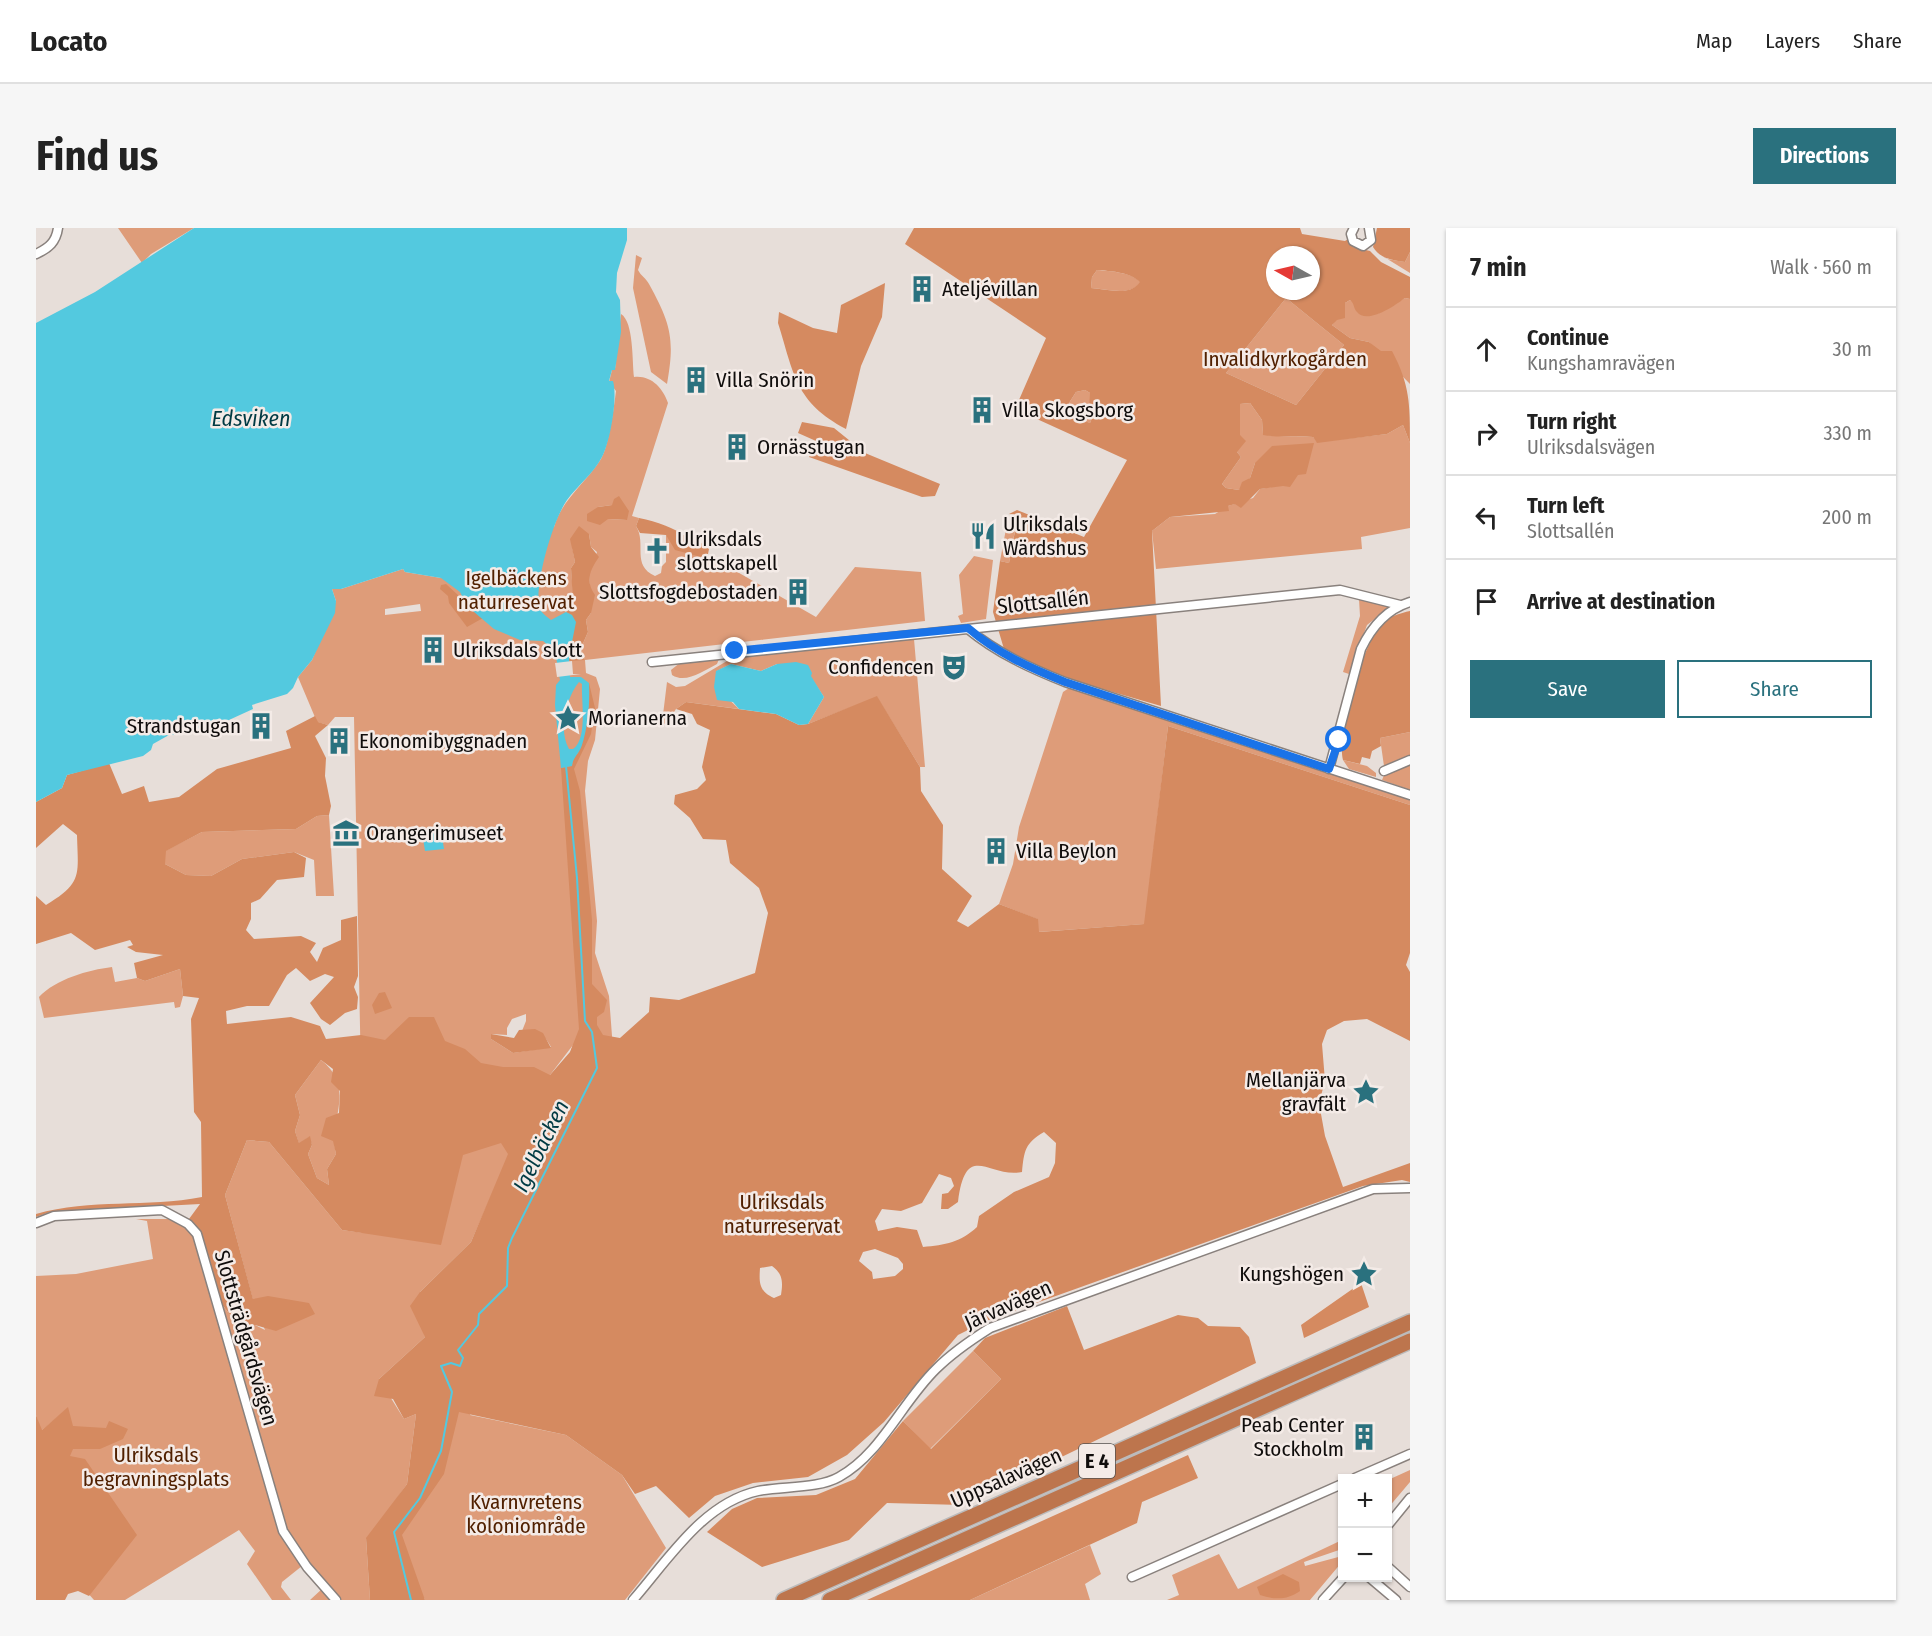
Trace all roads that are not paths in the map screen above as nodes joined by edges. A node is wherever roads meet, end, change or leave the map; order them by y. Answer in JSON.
{"nodes":[{"id":1,"x":58,"y":228,"type":"edge"},
{"id":2,"x":1354,"y":228,"type":"edge"},
{"id":3,"x":1369,"y":228,"type":"edge"},
{"id":4,"x":36,"y":254,"type":"edge"},
{"id":5,"x":1410,"y":602,"type":"edge"},
{"id":6,"x":1400,"y":605,"type":"junction"},
{"id":7,"x":968,"y":628,"type":"junction"},
{"id":8,"x":652,"y":662,"type":"dead end"},
{"id":9,"x":1410,"y":760,"type":"edge"},
{"id":10,"x":1329,"y":769,"type":"junction"},
{"id":11,"x":1384,"y":771,"type":"dead end"},
{"id":12,"x":1410,"y":795,"type":"edge"},
{"id":13,"x":1410,"y":1188,"type":"edge"},
{"id":14,"x":36,"y":1223,"type":"edge"},
{"id":15,"x":1410,"y":1322,"type":"edge"},
{"id":16,"x":1410,"y":1341,"type":"edge"},
{"id":17,"x":1410,"y":1454,"type":"edge"},
{"id":18,"x":1366,"y":1474,"type":"edge"},
{"id":19,"x":1338,"y":1486,"type":"edge"},
{"id":20,"x":1410,"y":1498,"type":"edge"},
{"id":21,"x":1392,"y":1520,"type":"edge"},
{"id":22,"x":1392,"y":1571,"type":"edge"},
{"id":23,"x":1132,"y":1577,"type":"dead end"},
{"id":24,"x":1339,"y":1582,"type":"edge"},
{"id":25,"x":1375,"y":1582,"type":"edge"},
{"id":26,"x":1410,"y":1587,"type":"edge"},
{"id":27,"x":336,"y":1600,"type":"edge"},
{"id":28,"x":633,"y":1600,"type":"edge"},
{"id":29,"x":784,"y":1600,"type":"edge"},
{"id":30,"x":830,"y":1600,"type":"edge"},
{"id":31,"x":1323,"y":1600,"type":"edge"},
{"id":32,"x":1396,"y":1600,"type":"edge"}],
"edges":[{"from":1,"to":4,"type":"street"},
{"from":2,"to":3,"type":"street"},
{"from":5,"to":6,"type":"street"},
{"from":6,"to":7,"type":"street","name":"Slottsallén"},
{"from":6,"to":10,"type":"street"},
{"from":7,"to":8,"type":"street","name":"Slottsallén"},
{"from":7,"to":10,"type":"street"},
{"from":9,"to":11,"type":"street"},
{"from":10,"to":12,"type":"street"},
{"from":13,"to":28,"type":"street","name":"Järvavägen"},
{"from":14,"to":27,"type":"street","name":"Slottsträdgårdsvägen"},
{"from":15,"to":29,"type":"highway","name":"Uppsalavägen","number":"E 4"},
{"from":16,"to":30,"type":"highway","name":"Uppsalavägen","number":"E 4"},
{"from":17,"to":18,"type":"street"},
{"from":19,"to":23,"type":"street"},
{"from":20,"to":21,"type":"street"},
{"from":22,"to":26,"type":"street"},
{"from":24,"to":31,"type":"street"},
{"from":25,"to":32,"type":"street"}]}
